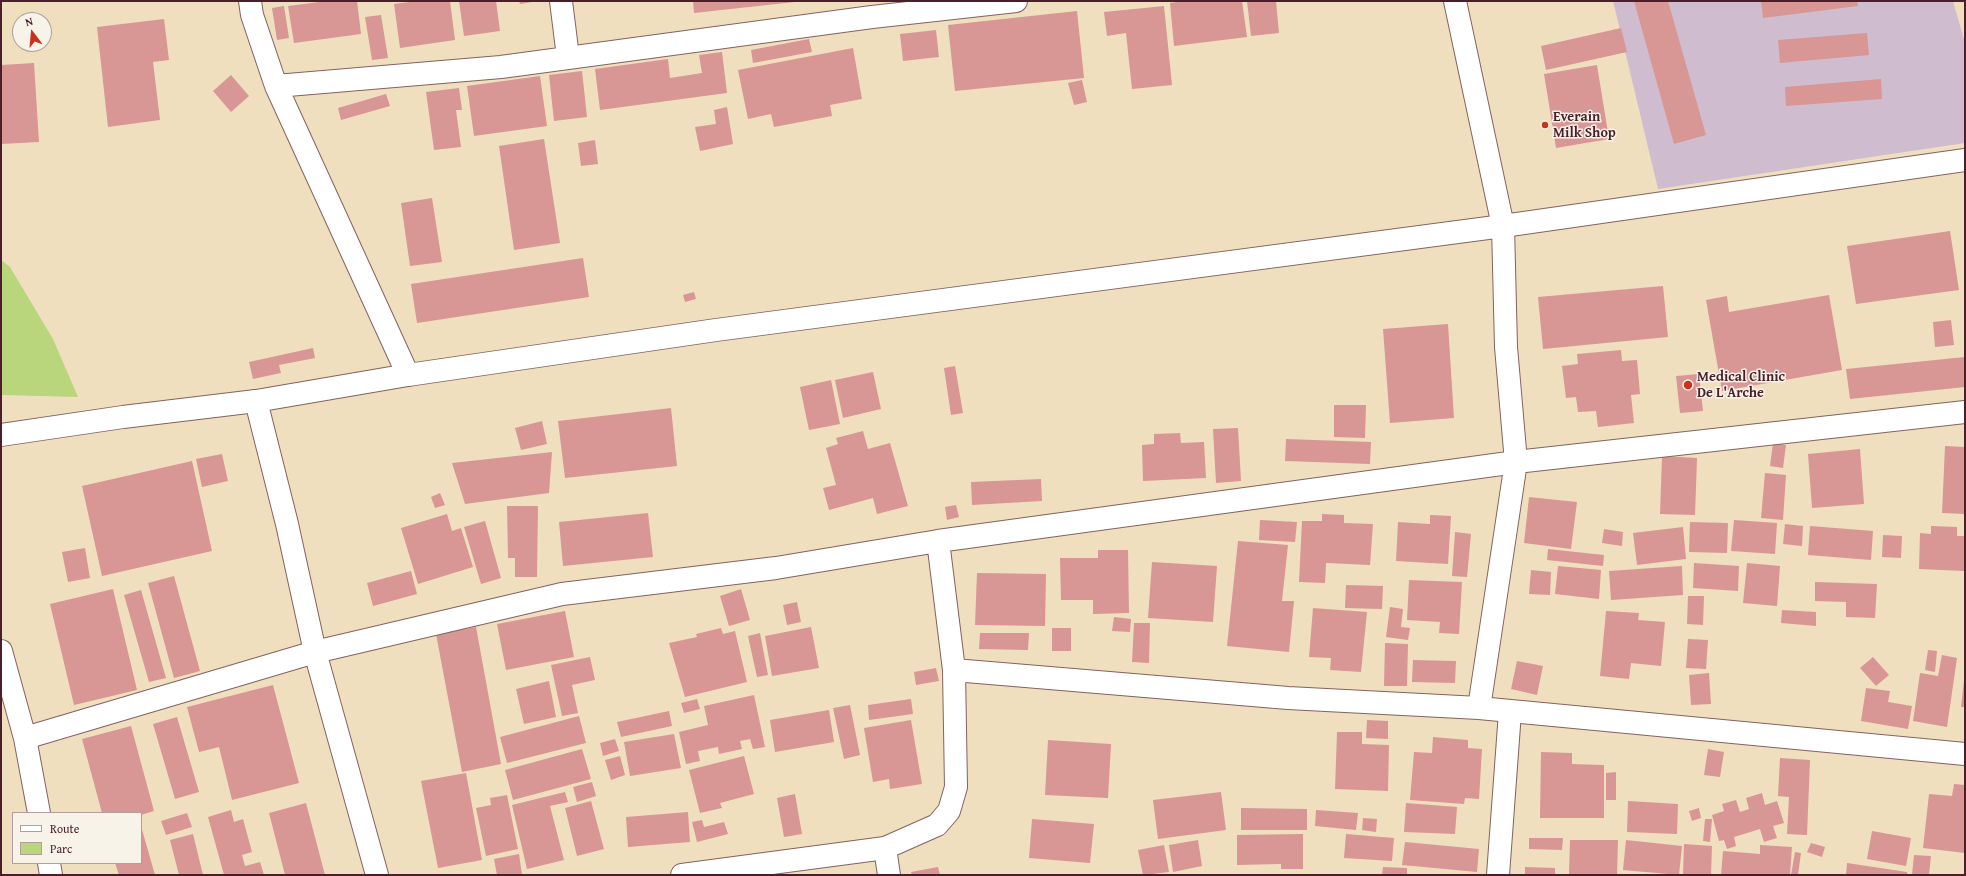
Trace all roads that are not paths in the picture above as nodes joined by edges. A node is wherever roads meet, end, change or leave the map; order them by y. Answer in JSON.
{"nodes":[{"id":1,"x":250,"y":1,"type":"edge"},
{"id":2,"x":561,"y":1,"type":"edge"},
{"id":3,"x":1016,"y":1,"type":"edge"},
{"id":4,"x":1455,"y":1,"type":"edge"},
{"id":5,"x":870,"y":9,"type":"edge"},
{"id":6,"x":568,"y":57,"type":"junction"},
{"id":7,"x":276,"y":86,"type":"junction"},
{"id":8,"x":1965,"y":160,"type":"edge"},
{"id":9,"x":1503,"y":226,"type":"junction"},
{"id":10,"x":408,"y":375,"type":"junction"},
{"id":11,"x":256,"y":401,"type":"junction"},
{"id":12,"x":1965,"y":412,"type":"edge"},
{"id":13,"x":1,"y":435,"type":"edge"},
{"id":14,"x":1516,"y":462,"type":"junction"},
{"id":15,"x":938,"y":541,"type":"junction"},
{"id":16,"x":1,"y":651,"type":"edge"},
{"id":17,"x":315,"y":652,"type":"junction"},
{"id":18,"x":954,"y":670,"type":"junction"},
{"id":19,"x":1479,"y":708,"type":"junction"},
{"id":20,"x":1510,"y":712,"type":"junction"},
{"id":21,"x":25,"y":738,"type":"junction"},
{"id":22,"x":1965,"y":754,"type":"edge"},
{"id":23,"x":39,"y":812,"type":"edge"},
{"id":24,"x":885,"y":848,"type":"junction"},
{"id":25,"x":49,"y":864,"type":"edge"},
{"id":26,"x":51,"y":875,"type":"edge"},
{"id":27,"x":377,"y":875,"type":"edge"},
{"id":28,"x":682,"y":875,"type":"edge"},
{"id":29,"x":889,"y":875,"type":"edge"},
{"id":30,"x":1498,"y":875,"type":"edge"}],
"edges":[{"from":1,"to":7,"type":"street"},
{"from":2,"to":6,"type":"street"},
{"from":3,"to":5,"type":"street"},
{"from":4,"to":9,"type":"street"},
{"from":5,"to":6,"type":"street"},
{"from":6,"to":7,"type":"street"},
{"from":7,"to":10,"type":"street"},
{"from":8,"to":9,"type":"street"},
{"from":9,"to":10,"type":"street"},
{"from":9,"to":14,"type":"street"},
{"from":10,"to":11,"type":"street"},
{"from":11,"to":13,"type":"street"},
{"from":11,"to":17,"type":"street"},
{"from":12,"to":14,"type":"street"},
{"from":14,"to":15,"type":"street"},
{"from":14,"to":19,"type":"street"},
{"from":15,"to":17,"type":"street"},
{"from":15,"to":18,"type":"street"},
{"from":16,"to":21,"type":"street"},
{"from":17,"to":21,"type":"street"},
{"from":17,"to":27,"type":"street"},
{"from":18,"to":19,"type":"street"},
{"from":18,"to":24,"type":"street"},
{"from":19,"to":20,"type":"street"},
{"from":20,"to":22,"type":"street"},
{"from":20,"to":30,"type":"street"},
{"from":21,"to":23,"type":"street"},
{"from":24,"to":28,"type":"street"},
{"from":24,"to":29,"type":"street"},
{"from":25,"to":26,"type":"street"}]}
